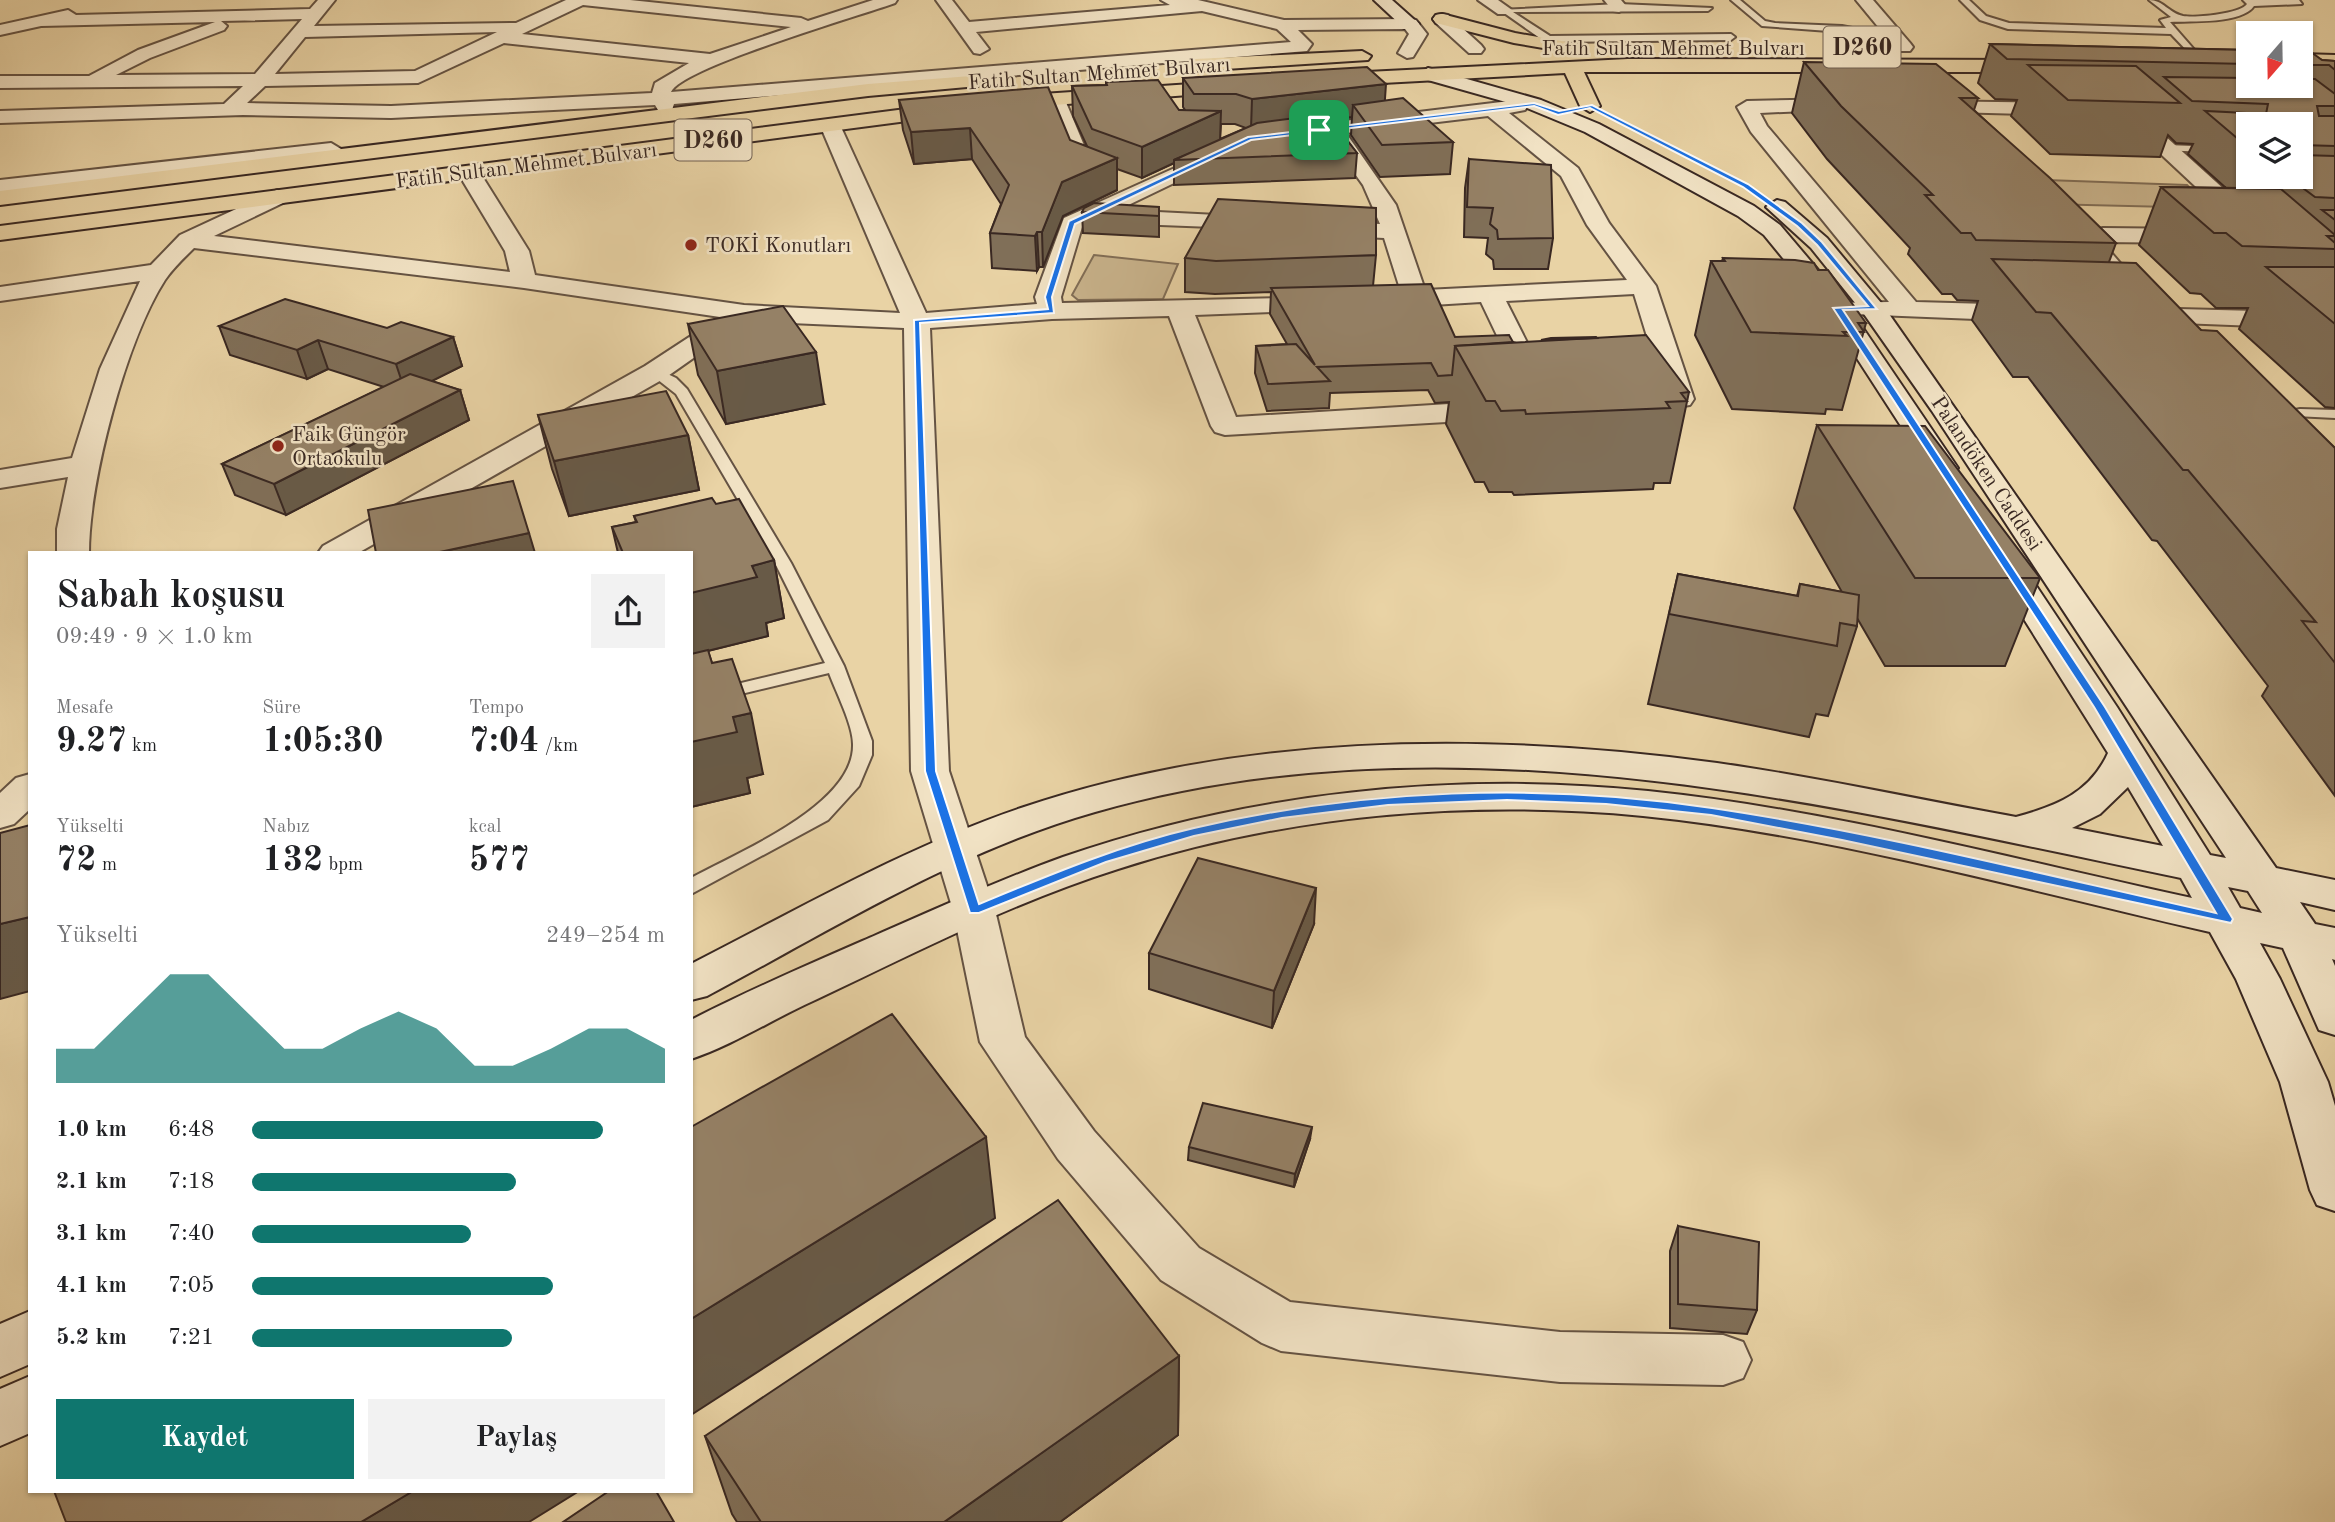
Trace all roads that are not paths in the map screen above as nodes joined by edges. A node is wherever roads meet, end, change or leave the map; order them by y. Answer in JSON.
{"nodes":[{"id":1,"x":131,"y":0,"type":"edge"},
{"id":2,"x":327,"y":0,"type":"edge"},
{"id":3,"x":581,"y":0,"type":"edge"},
{"id":4,"x":889,"y":0,"type":"edge"},
{"id":5,"x":944,"y":0,"type":"edge"},
{"id":6,"x":1169,"y":0,"type":"edge"},
{"id":7,"x":1382,"y":0,"type":"edge"},
{"id":8,"x":1486,"y":0,"type":"edge"},
{"id":9,"x":1543,"y":0,"type":"edge"},
{"id":10,"x":1735,"y":0,"type":"edge"},
{"id":11,"x":1864,"y":0,"type":"edge"},
{"id":12,"x":1965,"y":0,"type":"edge"},
{"id":13,"x":2153,"y":0,"type":"edge"},
{"id":14,"x":2294,"y":0,"type":"edge"},
{"id":15,"x":2250,"y":2,"type":"edge"},
{"id":16,"x":1615,"y":3,"type":"edge"},
{"id":17,"x":1422,"y":6,"type":"dead end"},
{"id":18,"x":1207,"y":7,"type":"junction"},
{"id":19,"x":2213,"y":8,"type":"dead end"},
{"id":20,"x":1554,"y":9,"type":"junction"},
{"id":21,"x":1504,"y":10,"type":"junction"},
{"id":22,"x":1712,"y":12,"type":"edge"},
{"id":23,"x":314,"y":14,"type":"junction"},
{"id":24,"x":243,"y":16,"type":"junction"},
{"id":25,"x":2224,"y":16,"type":"junction"},
{"id":26,"x":811,"y":18,"type":"junction"},
{"id":27,"x":2181,"y":18,"type":"junction"},
{"id":28,"x":1442,"y":19,"type":"junction"},
{"id":29,"x":42,"y":21,"type":"junction"},
{"id":30,"x":1283,"y":24,"type":"junction"},
{"id":31,"x":1410,"y":24,"type":"junction"},
{"id":32,"x":523,"y":27,"type":"junction"},
{"id":33,"x":964,"y":28,"type":"junction"},
{"id":34,"x":0,"y":30,"type":"edge"},
{"id":35,"x":2172,"y":31,"type":"junction"},
{"id":36,"x":298,"y":32,"type":"junction"},
{"id":37,"x":501,"y":37,"type":"junction"},
{"id":38,"x":1551,"y":42,"type":"junction"},
{"id":39,"x":1900,"y":42,"type":"junction"},
{"id":40,"x":1736,"y":43,"type":"junction"},
{"id":41,"x":2041,"y":48,"type":"edge"},
{"id":42,"x":1475,"y":49,"type":"junction"},
{"id":43,"x":2166,"y":53,"type":"edge"},
{"id":44,"x":1415,"y":56,"type":"junction"},
{"id":45,"x":1576,"y":57,"type":"junction"},
{"id":46,"x":2314,"y":59,"type":"edge"},
{"id":47,"x":711,"y":60,"type":"junction"},
{"id":48,"x":2335,"y":60,"type":"edge"},
{"id":49,"x":2194,"y":62,"type":"joint"},
{"id":50,"x":2059,"y":66,"type":"edge"},
{"id":51,"x":1503,"y":68,"type":"junction"},
{"id":52,"x":996,"y":70,"type":"junction"},
{"id":53,"x":1467,"y":72,"type":"junction"},
{"id":54,"x":2314,"y":76,"type":"edge"},
{"id":55,"x":2335,"y":77,"type":"edge"},
{"id":56,"x":260,"y":80,"type":"junction"},
{"id":57,"x":1308,"y":81,"type":"edge"},
{"id":58,"x":0,"y":82,"type":"edge"},
{"id":59,"x":86,"y":84,"type":"junction"},
{"id":60,"x":1255,"y":85,"type":"edge"},
{"id":61,"x":1161,"y":92,"type":"junction"},
{"id":62,"x":1055,"y":100,"type":"junction"},
{"id":63,"x":665,"y":106,"type":"junction"},
{"id":64,"x":1590,"y":106,"type":"junction"},
{"id":65,"x":1867,"y":106,"type":"edge"},
{"id":66,"x":1908,"y":106,"type":"edge"},
{"id":67,"x":1493,"y":109,"type":"junction"},
{"id":68,"x":1546,"y":109,"type":"junction"},
{"id":69,"x":2084,"y":109,"type":"edge"},
{"id":70,"x":2152,"y":110,"type":"edge"},
{"id":71,"x":371,"y":111,"type":"junction"},
{"id":72,"x":1174,"y":113,"type":"edge"},
{"id":73,"x":232,"y":116,"type":"junction"},
{"id":74,"x":0,"y":117,"type":"edge"},
{"id":75,"x":830,"y":125,"type":"junction"},
{"id":76,"x":1332,"y":128,"type":"junction"},
{"id":77,"x":1264,"y":136,"type":"edge"},
{"id":78,"x":1240,"y":143,"type":"edge"},
{"id":79,"x":205,"y":147,"type":"dead end"},
{"id":80,"x":2166,"y":148,"type":"junction"},
{"id":81,"x":2236,"y":151,"type":"edge"},
{"id":82,"x":327,"y":153,"type":"junction"},
{"id":83,"x":181,"y":171,"type":"junction"},
{"id":84,"x":469,"y":173,"type":"junction"},
{"id":85,"x":0,"y":187,"type":"edge"},
{"id":86,"x":1145,"y":190,"type":"junction"},
{"id":87,"x":2215,"y":193,"type":"junction"},
{"id":88,"x":2242,"y":194,"type":"edge"},
{"id":89,"x":278,"y":197,"type":"junction"},
{"id":90,"x":0,"y":198,"type":"edge"},
{"id":91,"x":1086,"y":214,"type":"junction"},
{"id":92,"x":1274,"y":225,"type":"edge"},
{"id":93,"x":1301,"y":227,"type":"edge"},
{"id":94,"x":1396,"y":232,"type":"junction"},
{"id":95,"x":0,"y":233,"type":"edge"},
{"id":96,"x":188,"y":240,"type":"junction"},
{"id":97,"x":159,"y":271,"type":"junction"},
{"id":98,"x":524,"y":281,"type":"junction"},
{"id":99,"x":1644,"y":286,"type":"junction"},
{"id":100,"x":0,"y":294,"type":"edge"},
{"id":101,"x":1490,"y":295,"type":"junction"},
{"id":102,"x":1417,"y":299,"type":"junction"},
{"id":103,"x":1179,"y":308,"type":"junction"},
{"id":104,"x":1837,"y":308,"type":"junction"},
{"id":105,"x":2333,"y":308,"type":"edge"},
{"id":106,"x":1874,"y":309,"type":"junction"},
{"id":107,"x":1909,"y":310,"type":"junction"},
{"id":108,"x":1052,"y":311,"type":"junction"},
{"id":109,"x":744,"y":313,"type":"junction"},
{"id":110,"x":2047,"y":314,"type":"edge"},
{"id":111,"x":2116,"y":315,"type":"edge"},
{"id":112,"x":2158,"y":316,"type":"junction"},
{"id":113,"x":2197,"y":317,"type":"junction"},
{"id":114,"x":916,"y":321,"type":"junction"},
{"id":115,"x":2225,"y":343,"type":"edge"},
{"id":116,"x":654,"y":372,"type":"junction"},
{"id":117,"x":1640,"y":402,"type":"edge"},
{"id":118,"x":2290,"y":404,"type":"edge"},
{"id":119,"x":2331,"y":427,"type":"edge"},
{"id":120,"x":86,"y":464,"type":"junction"},
{"id":121,"x":0,"y":479,"type":"edge"},
{"id":122,"x":1957,"y":490,"type":"edge"},
{"id":123,"x":1987,"y":536,"type":"edge"},
{"id":124,"x":73,"y":551,"type":"edge"},
{"id":125,"x":338,"y":551,"type":"edge"},
{"id":126,"x":835,"y":666,"type":"junction"},
{"id":127,"x":693,"y":701,"type":"edge"},
{"id":128,"x":2127,"y":752,"type":"junction"},
{"id":129,"x":28,"y":789,"type":"edge"},
{"id":130,"x":0,"y":815,"type":"edge"},
{"id":131,"x":2016,"y":831,"type":"junction"},
{"id":132,"x":956,"y":848,"type":"junction"},
{"id":133,"x":2195,"y":865,"type":"junction"},
{"id":134,"x":2262,"y":880,"type":"junction"},
{"id":135,"x":693,"y":886,"type":"edge"},
{"id":136,"x":2335,"y":895,"type":"edge"},
{"id":137,"x":974,"y":910,"type":"junction"},
{"id":138,"x":2226,"y":919,"type":"junction"},
{"id":139,"x":2317,"y":940,"type":"edge"},
{"id":140,"x":693,"y":983,"type":"edge"},
{"id":141,"x":2335,"y":1018,"type":"edge"},
{"id":142,"x":693,"y":1040,"type":"edge"},
{"id":143,"x":2335,"y":1190,"type":"edge"},
{"id":144,"x":28,"y":1337,"type":"edge"},
{"id":145,"x":0,"y":1352,"type":"edge"},
{"id":146,"x":1723,"y":1360,"type":"dead end"},
{"id":147,"x":28,"y":1404,"type":"edge"},
{"id":148,"x":0,"y":1419,"type":"edge"}],
"edges":[{"from":1,"to":29,"type":"street"},
{"from":2,"to":23,"type":"street"},
{"from":3,"to":26,"type":"street"},
{"from":3,"to":32,"type":"street"},
{"from":4,"to":26,"type":"street"},
{"from":5,"to":33,"type":"street"},
{"from":6,"to":18,"type":"street"},
{"from":7,"to":31,"type":"street"},
{"from":8,"to":21,"type":"street"},
{"from":9,"to":20,"type":"lane"},
{"from":10,"to":39,"type":"lane"},
{"from":11,"to":39,"type":"street"},
{"from":12,"to":35,"type":"lane"},
{"from":13,"to":27,"type":"lane"},
{"from":14,"to":15,"type":"lane"},
{"from":15,"to":25,"type":"lane"},
{"from":16,"to":20,"type":"lane"},
{"from":16,"to":22,"type":"lane"},
{"from":17,"to":28,"type":"street"},
{"from":18,"to":30,"type":"street"},
{"from":18,"to":33,"type":"street"},
{"from":19,"to":25,"type":"lane"},
{"from":20,"to":21,"type":"lane"},
{"from":21,"to":38,"type":"lane"},
{"from":22,"to":40,"type":"lane"},
{"from":23,"to":24,"type":"street"},
{"from":23,"to":36,"type":"street"},
{"from":24,"to":29,"type":"street"},
{"from":24,"to":59,"type":"street"},
{"from":25,"to":27,"type":"lane"},
{"from":26,"to":47,"type":"street"},
{"from":27,"to":35,"type":"lane"},
{"from":28,"to":38,"type":"highway"},
{"from":28,"to":42,"type":"street"},
{"from":29,"to":34,"type":"street"},
{"from":30,"to":31,"type":"street"},
{"from":30,"to":52,"type":"street"},
{"from":31,"to":44,"type":"street"},
{"from":32,"to":36,"type":"street"},
{"from":32,"to":37,"type":"street"},
{"from":33,"to":52,"type":"street"},
{"from":35,"to":49,"type":"lane"},
{"from":36,"to":56,"type":"street"},
{"from":37,"to":47,"type":"street"},
{"from":37,"to":56,"type":"street"},
{"from":38,"to":40,"type":"lane"},
{"from":38,"to":45,"type":"highway"},
{"from":39,"to":40,"type":"highway","name":"Fatih Sultan Mehmet Bulvarı","number":"D260"},
{"from":39,"to":41,"type":"highway","name":"Fatih Sultan Mehmet Bulvarı","number":"D260"},
{"from":40,"to":45,"type":"highway","name":"Fatih Sultan Mehmet Bulvarı","number":"D260"},
{"from":42,"to":44,"type":"highway","number":"D260"},
{"from":42,"to":45,"type":"highway","name":"Fatih Sultan Mehmet Bulvarı","number":"D260"},
{"from":42,"to":51,"type":"highway"},
{"from":43,"to":49,"type":"highway"},
{"from":44,"to":53,"type":"highway","number":"D260"},
{"from":44,"to":57,"type":"highway","number":"D260"},
{"from":44,"to":63,"type":"highway","name":"Fatih Sultan Mehmet Bulvarı","number":"D260"},
{"from":44,"to":68,"type":"street","name":"Palandöken Caddesi"},
{"from":45,"to":50,"type":"highway","name":"Fatih Sultan Mehmet Bulvarı","number":"D260"},
{"from":45,"to":51,"type":"highway","name":"Fatih Sultan Mehmet Bulvarı","number":"D260"},
{"from":45,"to":64,"type":"highway"},
{"from":46,"to":48,"type":"highway"},
{"from":47,"to":63,"type":"street"},
{"from":51,"to":53,"type":"highway","number":"D260"},
{"from":51,"to":64,"type":"street","name":"Palandöken Caddesi"},
{"from":52,"to":63,"type":"street"},
{"from":53,"to":68,"type":"street","name":"Palandöken Caddesi"},
{"from":54,"to":55,"type":"highway"},
{"from":56,"to":59,"type":"street"},
{"from":56,"to":73,"type":"street"},
{"from":58,"to":59,"type":"street"},
{"from":60,"to":61,"type":"highway","name":"Fatih Sultan Mehmet Bulvarı","number":"D260"},
{"from":61,"to":62,"type":"highway","name":"Fatih Sultan Mehmet Bulvarı","number":"D260"},
{"from":61,"to":72,"type":"street"},
{"from":62,"to":75,"type":"highway","name":"Fatih Sultan Mehmet Bulvarı","number":"D260"},
{"from":62,"to":86,"type":"street"},
{"from":63,"to":71,"type":"street"},
{"from":63,"to":82,"type":"highway","name":"Fatih Sultan Mehmet Bulvarı","number":"D260"},
{"from":64,"to":68,"type":"street"},
{"from":64,"to":106,"type":"street","name":"Palandöken Caddesi"},
{"from":65,"to":107,"type":"street"},
{"from":66,"to":69,"type":"street"},
{"from":67,"to":68,"type":"street"},
{"from":67,"to":76,"type":"street"},
{"from":67,"to":99,"type":"street"},
{"from":68,"to":104,"type":"street","name":"Palandöken Caddesi"},
{"from":70,"to":80,"type":"street"},
{"from":71,"to":73,"type":"street"},
{"from":71,"to":82,"type":"street"},
{"from":73,"to":74,"type":"street"},
{"from":75,"to":84,"type":"highway","name":"Fatih Sultan Mehmet Bulvarı","number":"D260"},
{"from":75,"to":114,"type":"street"},
{"from":76,"to":77,"type":"street"},
{"from":76,"to":94,"type":"street"},
{"from":78,"to":86,"type":"street"},
{"from":79,"to":83,"type":"street"},
{"from":80,"to":81,"type":"lane"},
{"from":80,"to":87,"type":"street"},
{"from":82,"to":83,"type":"street"},
{"from":83,"to":85,"type":"street"},
{"from":83,"to":90,"type":"highway"},
{"from":84,"to":89,"type":"highway","name":"Fatih Sultan Mehmet Bulvarı","number":"D260"},
{"from":84,"to":98,"type":"street"},
{"from":86,"to":91,"type":"street"},
{"from":87,"to":88,"type":"lane"},
{"from":87,"to":112,"type":"street"},
{"from":89,"to":95,"type":"highway","name":"Fatih Sultan Mehmet Bulvarı","number":"D260"},
{"from":89,"to":96,"type":"street"},
{"from":91,"to":92,"type":"street"},
{"from":91,"to":108,"type":"street"},
{"from":93,"to":94,"type":"street"},
{"from":94,"to":102,"type":"street"},
{"from":96,"to":97,"type":"street"},
{"from":96,"to":98,"type":"street"},
{"from":97,"to":100,"type":"street"},
{"from":97,"to":120,"type":"street"},
{"from":98,"to":109,"type":"street"},
{"from":99,"to":101,"type":"street"},
{"from":99,"to":117,"type":"street"},
{"from":101,"to":102,"type":"street"},
{"from":101,"to":103,"type":"street"},
{"from":102,"to":103,"type":"street"},
{"from":103,"to":108,"type":"street"},
{"from":104,"to":106,"type":"street"},
{"from":104,"to":122,"type":"street","name":"Palandöken Caddesi"},
{"from":105,"to":113,"type":"street"},
{"from":106,"to":107,"type":"street"},
{"from":106,"to":134,"type":"street","name":"Palandöken Caddesi"},
{"from":107,"to":110,"type":"street"},
{"from":108,"to":114,"type":"street"},
{"from":109,"to":114,"type":"street"},
{"from":109,"to":116,"type":"street"},
{"from":111,"to":112,"type":"street"},
{"from":112,"to":113,"type":"street"},
{"from":113,"to":115,"type":"street"},
{"from":114,"to":132,"type":"street"},
{"from":116,"to":125,"type":"street"},
{"from":116,"to":126,"type":"lane"},
{"from":118,"to":119,"type":"street"},
{"from":120,"to":121,"type":"street"},
{"from":120,"to":124,"type":"street"},
{"from":123,"to":128,"type":"street","name":"Palandöken Caddesi"},
{"from":126,"to":127,"type":"lane"},
{"from":126,"to":135,"type":"lane"},
{"from":128,"to":131,"type":"street"},
{"from":128,"to":133,"type":"street","name":"Palandöken Caddesi"},
{"from":129,"to":130,"type":"street"},
{"from":131,"to":132,"type":"street"},
{"from":131,"to":133,"type":"street"},
{"from":132,"to":137,"type":"street"},
{"from":132,"to":140,"type":"street"},
{"from":133,"to":134,"type":"street"},
{"from":133,"to":138,"type":"street","name":"Palandöken Caddesi"},
{"from":134,"to":136,"type":"street"},
{"from":134,"to":139,"type":"street","name":"Palandöken Caddesi"},
{"from":137,"to":138,"type":"street"},
{"from":137,"to":142,"type":"street"},
{"from":137,"to":146,"type":"street"},
{"from":138,"to":139,"type":"street"},
{"from":138,"to":143,"type":"street","name":"Palandöken Caddesi"},
{"from":139,"to":141,"type":"street","name":"Palandöken Caddesi"},
{"from":144,"to":145,"type":"street"},
{"from":147,"to":148,"type":"street"}]}
